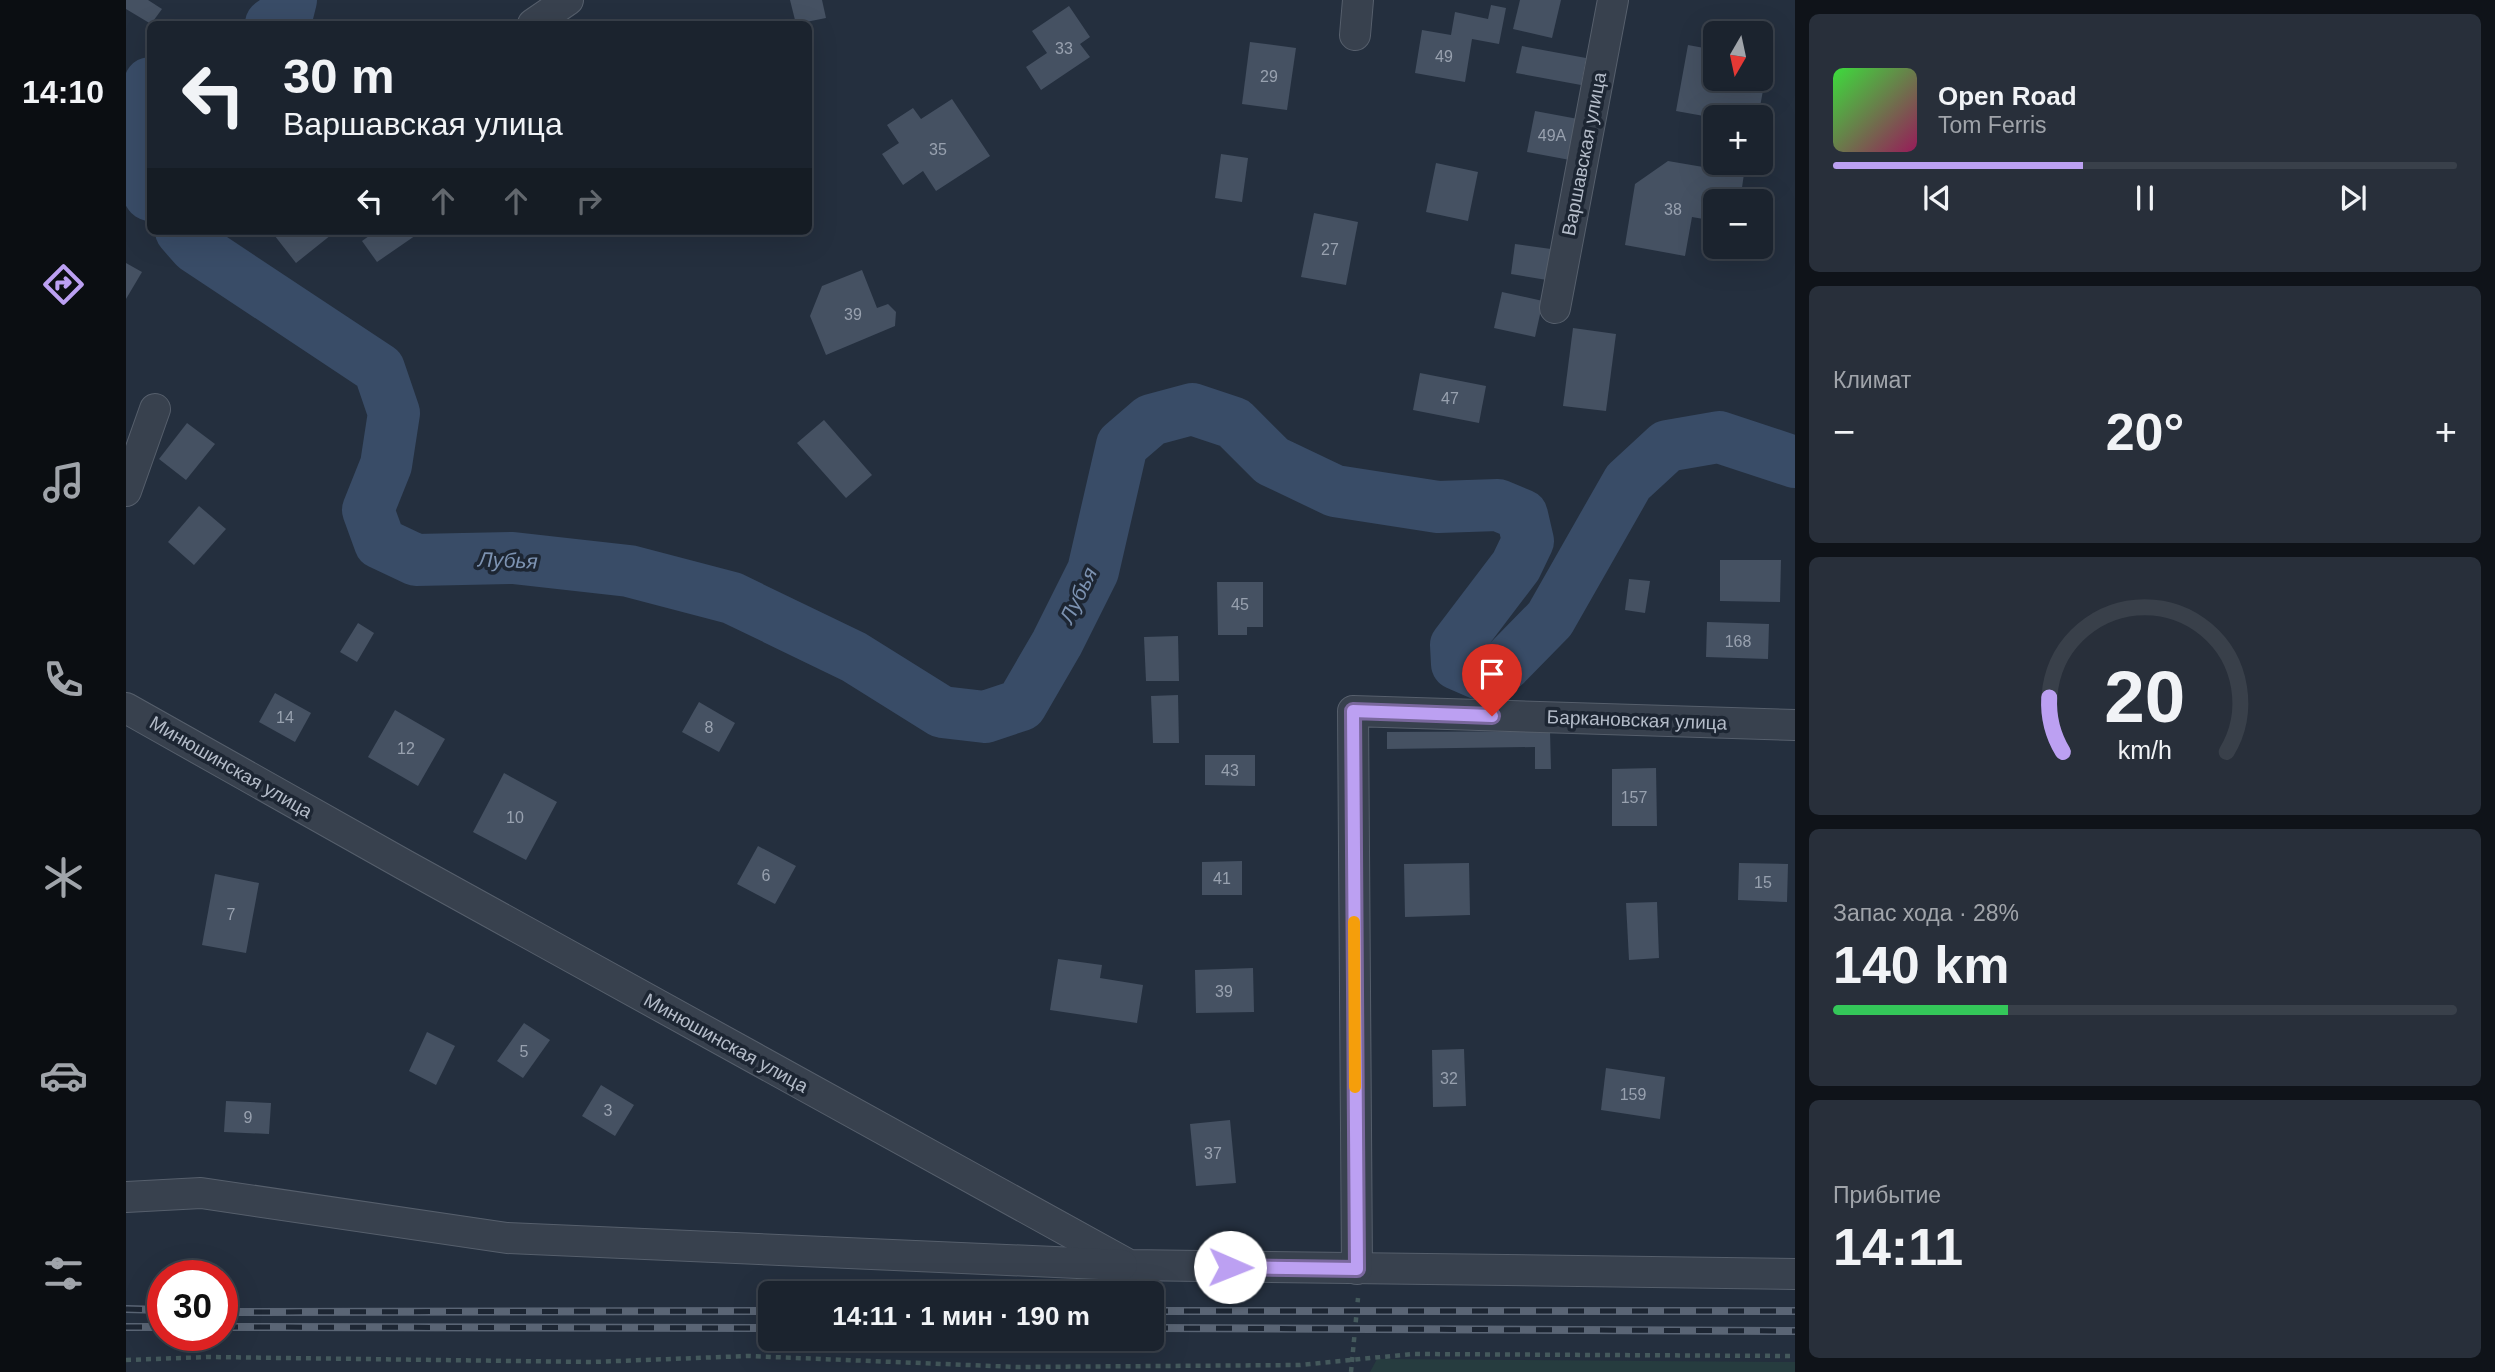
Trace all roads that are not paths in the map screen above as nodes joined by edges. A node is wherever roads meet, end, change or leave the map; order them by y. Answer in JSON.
{"nodes":[{"id":1,"x":568,"y":0,"type":"edge"},
{"id":2,"x":1358,"y":0,"type":"edge"},
{"id":3,"x":1613,"y":0,"type":"edge"},
{"id":4,"x":537,"y":21,"type":"edge"},
{"id":5,"x":1354,"y":35,"type":"dead end"},
{"id":6,"x":1555,"y":308,"type":"dead end"},
{"id":7,"x":155,"y":409,"type":"dead end"},
{"id":8,"x":126,"y":491,"type":"edge"},
{"id":9,"x":126,"y":708,"type":"edge"},
{"id":10,"x":1795,"y":725,"type":"edge"},
{"id":11,"x":126,"y":1197,"type":"edge"},
{"id":12,"x":1129,"y":1265,"type":"junction"},
{"id":13,"x":1357,"y":1269,"type":"junction"},
{"id":14,"x":1795,"y":1274,"type":"edge"}],
"edges":[{"from":1,"to":4,"type":"street"},
{"from":2,"to":5,"type":"street"},
{"from":3,"to":6,"type":"street","name":"Варшавская улица"},
{"from":7,"to":8,"type":"street"},
{"from":9,"to":12,"type":"street","name":"Минюшинская улица"},
{"from":10,"to":13,"type":"street","name":"Баркановская улица"},
{"from":11,"to":12,"type":"street"},
{"from":12,"to":13,"type":"street","name":"Минюшинская улица"},
{"from":13,"to":14,"type":"street","name":"Минюшинская улица"}]}
